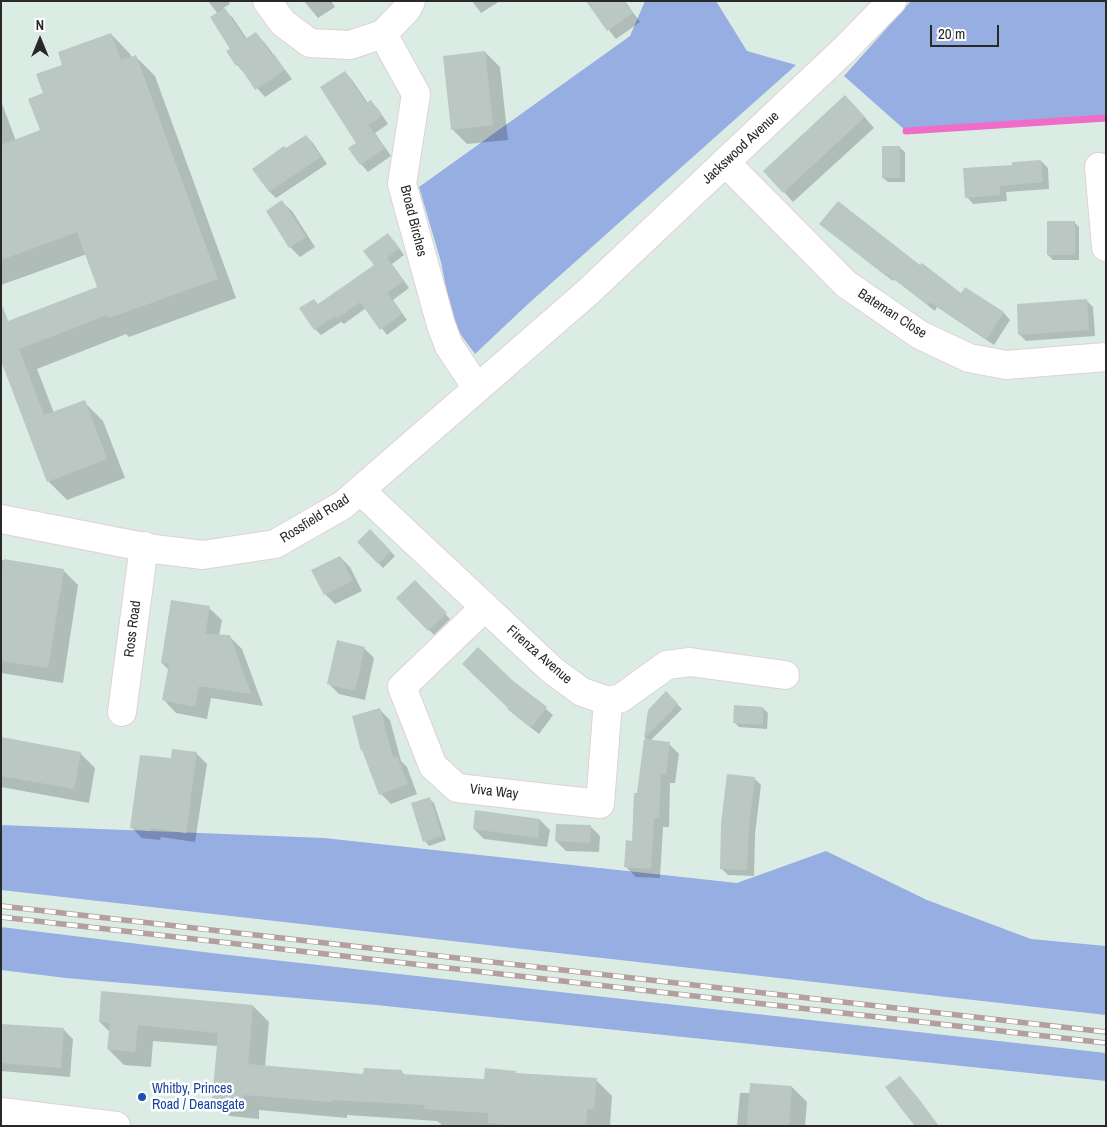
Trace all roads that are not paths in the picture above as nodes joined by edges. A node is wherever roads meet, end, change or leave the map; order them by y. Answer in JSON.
{"nodes":[{"id":1,"x":267,"y":1,"type":"edge"},
{"id":2,"x":411,"y":1,"type":"edge"},
{"id":3,"x":892,"y":1,"type":"edge"},
{"id":4,"x":383,"y":34,"type":"junction"},
{"id":5,"x":725,"y":162,"type":"junction"},
{"id":6,"x":1099,"y":167,"type":"dead end"},
{"id":7,"x":1106,"y":246,"type":"edge"},
{"id":8,"x":588,"y":292,"type":"joint"},
{"id":9,"x":1106,"y":357,"type":"edge"},
{"id":10,"x":477,"y":388,"type":"junction"},
{"id":11,"x":360,"y":490,"type":"junction"},
{"id":12,"x":1,"y":519,"type":"edge"},
{"id":13,"x":144,"y":546,"type":"junction"},
{"id":14,"x":485,"y":607,"type":"junction"},
{"id":15,"x":785,"y":675,"type":"dead end"},
{"id":16,"x":608,"y":701,"type":"junction"},
{"id":17,"x":122,"y":712,"type":"dead end"},
{"id":18,"x":1,"y":1112,"type":"edge"},
{"id":19,"x":116,"y":1126,"type":"edge"}],
"edges":[{"from":1,"to":4,"type":"street"},
{"from":2,"to":4,"type":"street"},
{"from":3,"to":5,"type":"street","name":"Jackswood Avenue"},
{"from":4,"to":10,"type":"street","name":"Broad Birches"},
{"from":5,"to":8,"type":"street","name":"Jackswood Avenue"},
{"from":5,"to":9,"type":"street","name":"Bateman Close"},
{"from":6,"to":7,"type":"street"},
{"from":8,"to":10,"type":"street","name":"Rossfield Road"},
{"from":10,"to":11,"type":"street","name":"Rossfield Road"},
{"from":11,"to":13,"type":"street","name":"Rossfield Road"},
{"from":11,"to":14,"type":"street","name":"Firenza Avenue"},
{"from":12,"to":13,"type":"street","name":"Rossfield Road"},
{"from":13,"to":17,"type":"street","name":"Ross Road"},
{"from":14,"to":16,"type":"street","name":"Firenza Avenue"},
{"from":14,"to":16,"type":"street","name":"Viva Way"},
{"from":15,"to":16,"type":"street"},
{"from":18,"to":19,"type":"street"}]}
